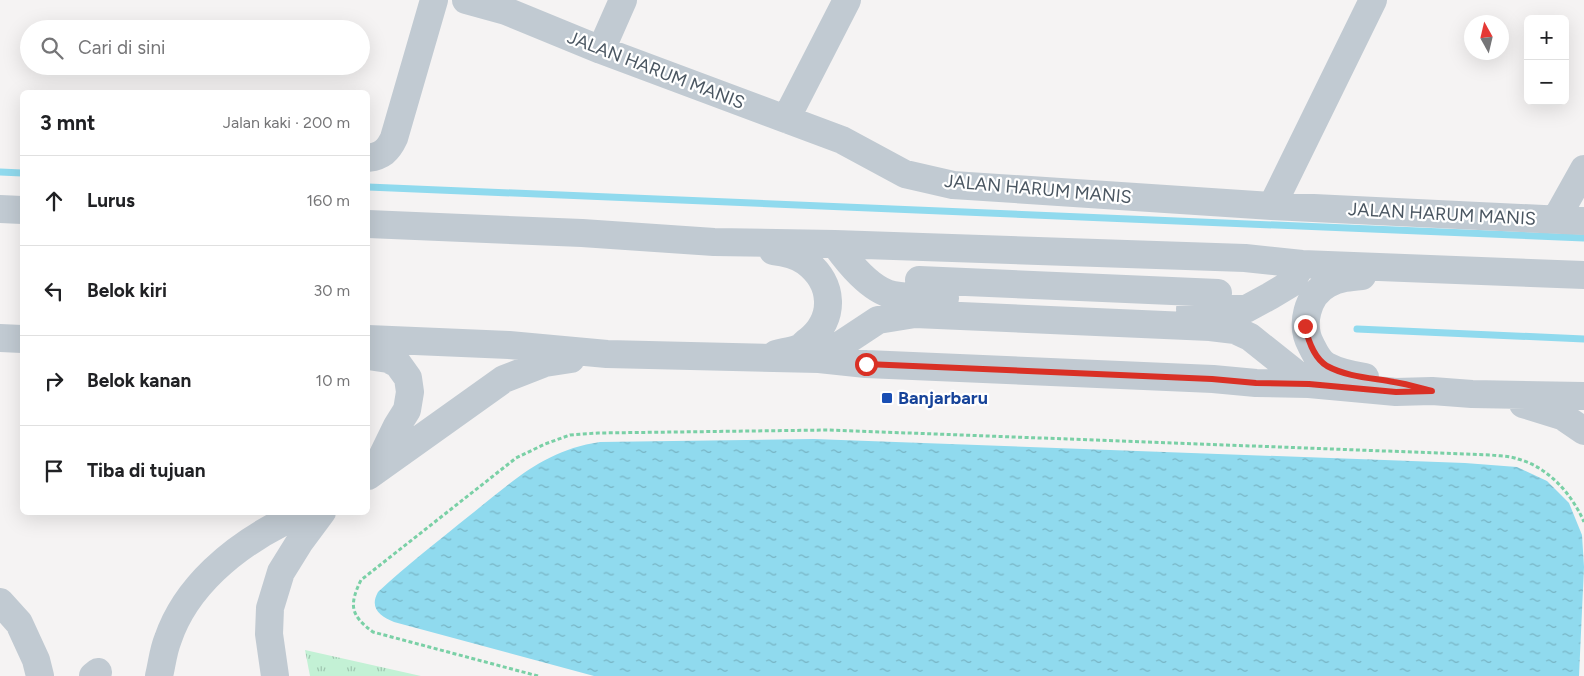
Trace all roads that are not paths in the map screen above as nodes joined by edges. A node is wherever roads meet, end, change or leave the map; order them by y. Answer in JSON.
{"nodes":[{"id":1,"x":434,"y":0,"type":"edge"},
{"id":2,"x":466,"y":0,"type":"edge"},
{"id":3,"x":623,"y":0,"type":"edge"},
{"id":4,"x":847,"y":0,"type":"edge"},
{"id":5,"x":1372,"y":0,"type":"edge"},
{"id":6,"x":601,"y":50,"type":"junction"},
{"id":7,"x":786,"y":120,"type":"junction"},
{"id":8,"x":370,"y":158,"type":"edge"},
{"id":9,"x":1584,"y":169,"type":"edge"},
{"id":10,"x":1272,"y":206,"type":"junction"},
{"id":11,"x":0,"y":209,"type":"edge"},
{"id":12,"x":20,"y":210,"type":"edge"},
{"id":13,"x":1556,"y":219,"type":"junction"},
{"id":14,"x":1584,"y":221,"type":"edge"},
{"id":15,"x":370,"y":224,"type":"edge"},
{"id":16,"x":714,"y":242,"type":"junction"},
{"id":17,"x":835,"y":244,"type":"junction"},
{"id":18,"x":1302,"y":264,"type":"junction"},
{"id":19,"x":1430,"y":270,"type":"junction"},
{"id":20,"x":1584,"y":275,"type":"edge"},
{"id":21,"x":0,"y":323,"type":"edge"},
{"id":22,"x":20,"y":324,"type":"edge"},
{"id":23,"x":0,"y":338,"type":"edge"},
{"id":24,"x":20,"y":339,"type":"edge"},
{"id":25,"x":370,"y":339,"type":"edge"},
{"id":26,"x":607,"y":354,"type":"junction"},
{"id":27,"x":370,"y":356,"type":"edge"},
{"id":28,"x":753,"y":357,"type":"junction"},
{"id":29,"x":819,"y":360,"type":"junction"},
{"id":30,"x":1309,"y":384,"type":"junction"},
{"id":31,"x":1432,"y":391,"type":"junction"},
{"id":32,"x":1472,"y":394,"type":"junction"},
{"id":33,"x":1584,"y":396,"type":"edge"},
{"id":34,"x":1584,"y":431,"type":"edge"},
{"id":35,"x":372,"y":472,"type":"edge"},
{"id":36,"x":304,"y":515,"type":"edge"},
{"id":37,"x":320,"y":515,"type":"edge"},
{"id":38,"x":0,"y":602,"type":"edge"},
{"id":39,"x":40,"y":676,"type":"edge"},
{"id":40,"x":159,"y":676,"type":"edge"},
{"id":41,"x":275,"y":676,"type":"edge"}],
"edges":[{"from":1,"to":8,"type":"street"},
{"from":2,"to":6,"type":"street","name":"JALAN HARUM MANIS"},
{"from":3,"to":6,"type":"street"},
{"from":4,"to":7,"type":"street"},
{"from":5,"to":10,"type":"street"},
{"from":6,"to":7,"type":"street","name":"JALAN HARUM MANIS"},
{"from":7,"to":10,"type":"street","name":"JALAN HARUM MANIS"},
{"from":9,"to":13,"type":"street"},
{"from":10,"to":13,"type":"street","name":"JALAN HARUM MANIS"},
{"from":11,"to":12,"type":"street"},
{"from":13,"to":14,"type":"street","name":"JALAN HARUM MANIS"},
{"from":15,"to":16,"type":"street"},
{"from":16,"to":17,"type":"street"},
{"from":16,"to":28,"type":"street"},
{"from":17,"to":18,"type":"street"},
{"from":17,"to":18,"type":"street"},
{"from":18,"to":19,"type":"street"},
{"from":19,"to":20,"type":"street"},
{"from":19,"to":31,"type":"street"},
{"from":21,"to":22,"type":"street"},
{"from":23,"to":24,"type":"street"},
{"from":25,"to":26,"type":"street"},
{"from":26,"to":28,"type":"street"},
{"from":26,"to":35,"type":"street"},
{"from":27,"to":35,"type":"street"},
{"from":28,"to":29,"type":"street"},
{"from":29,"to":30,"type":"street"},
{"from":29,"to":30,"type":"street"},
{"from":30,"to":31,"type":"street"},
{"from":31,"to":32,"type":"street"},
{"from":32,"to":33,"type":"street"},
{"from":32,"to":34,"type":"street"},
{"from":36,"to":40,"type":"street"},
{"from":37,"to":41,"type":"street"},
{"from":38,"to":39,"type":"street"}]}
